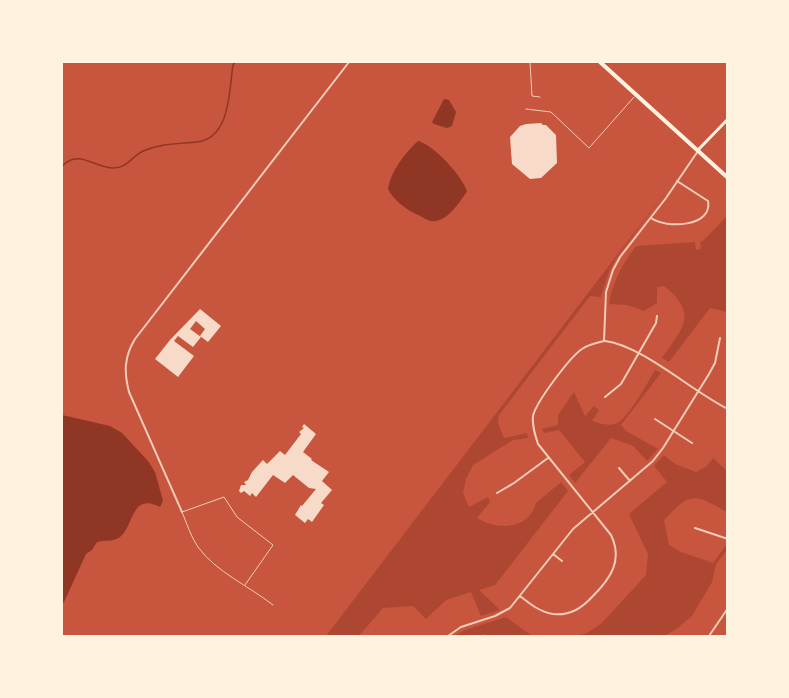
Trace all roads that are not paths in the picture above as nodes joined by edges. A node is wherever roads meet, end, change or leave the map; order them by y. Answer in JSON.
{"nodes":[{"id":1,"x":349,"y":62,"type":"edge"},
{"id":2,"x":530,"y":62,"type":"edge"},
{"id":3,"x":600,"y":62,"type":"edge"},
{"id":4,"x":637,"y":95,"type":"junction"},
{"id":5,"x":540,"y":97,"type":"dead end"},
{"id":6,"x":526,"y":109,"type":"dead end"},
{"id":7,"x":728,"y":118,"type":"edge"},
{"id":8,"x":698,"y":151,"type":"junction"},
{"id":9,"x":728,"y":178,"type":"edge"},
{"id":10,"x":677,"y":181,"type":"junction"},
{"id":11,"x":651,"y":218,"type":"junction"},
{"id":12,"x":657,"y":316,"type":"dead end"},
{"id":13,"x":720,"y":338,"type":"dead end"},
{"id":14,"x":604,"y":341,"type":"junction"},
{"id":15,"x":639,"y":354,"type":"junction"},
{"id":16,"x":699,"y":391,"type":"junction"},
{"id":17,"x":605,"y":398,"type":"dead end"},
{"id":18,"x":728,"y":409,"type":"edge"},
{"id":19,"x":655,"y":419,"type":"dead end"},
{"id":20,"x":674,"y":431,"type":"junction"},
{"id":21,"x":692,"y":443,"type":"dead end"},
{"id":22,"x":548,"y":458,"type":"junction"},
{"id":23,"x":619,"y":468,"type":"dead end"},
{"id":24,"x":630,"y":481,"type":"junction"},
{"id":25,"x":497,"y":493,"type":"dead end"},
{"id":26,"x":182,"y":512,"type":"junction"},
{"id":27,"x":593,"y":512,"type":"junction"},
{"id":28,"x":694,"y":528,"type":"dead end"},
{"id":29,"x":728,"y":539,"type":"edge"},
{"id":30,"x":553,"y":554,"type":"junction"},
{"id":31,"x":562,"y":561,"type":"dead end"},
{"id":32,"x":245,"y":585,"type":"junction"},
{"id":33,"x":520,"y":596,"type":"junction"},
{"id":34,"x":273,"y":605,"type":"dead end"},
{"id":35,"x":728,"y":608,"type":"edge"},
{"id":36,"x":448,"y":636,"type":"edge"},
{"id":37,"x":709,"y":636,"type":"edge"}],
"edges":[{"from":1,"to":26,"type":"street"},
{"from":2,"to":5,"type":"lane"},
{"from":3,"to":4,"type":"main road"},
{"from":4,"to":6,"type":"lane"},
{"from":4,"to":8,"type":"main road"},
{"from":7,"to":8,"type":"main road"},
{"from":8,"to":9,"type":"main road"},
{"from":8,"to":10,"type":"street"},
{"from":10,"to":11,"type":"street"},
{"from":10,"to":11,"type":"street"},
{"from":11,"to":14,"type":"street"},
{"from":12,"to":15,"type":"street"},
{"from":13,"to":16,"type":"street"},
{"from":14,"to":15,"type":"street"},
{"from":14,"to":22,"type":"street"},
{"from":15,"to":16,"type":"street"},
{"from":15,"to":17,"type":"street"},
{"from":16,"to":18,"type":"street"},
{"from":16,"to":20,"type":"street"},
{"from":19,"to":20,"type":"street"},
{"from":20,"to":21,"type":"street"},
{"from":20,"to":24,"type":"street"},
{"from":22,"to":25,"type":"street"},
{"from":22,"to":27,"type":"street"},
{"from":23,"to":24,"type":"street"},
{"from":24,"to":27,"type":"street"},
{"from":26,"to":32,"type":"lane"},
{"from":26,"to":32,"type":"lane"},
{"from":27,"to":30,"type":"street"},
{"from":27,"to":33,"type":"street"},
{"from":28,"to":29,"type":"street"},
{"from":30,"to":31,"type":"street"},
{"from":30,"to":33,"type":"street"},
{"from":32,"to":34,"type":"lane"},
{"from":33,"to":36,"type":"street"},
{"from":35,"to":37,"type":"street"}]}
